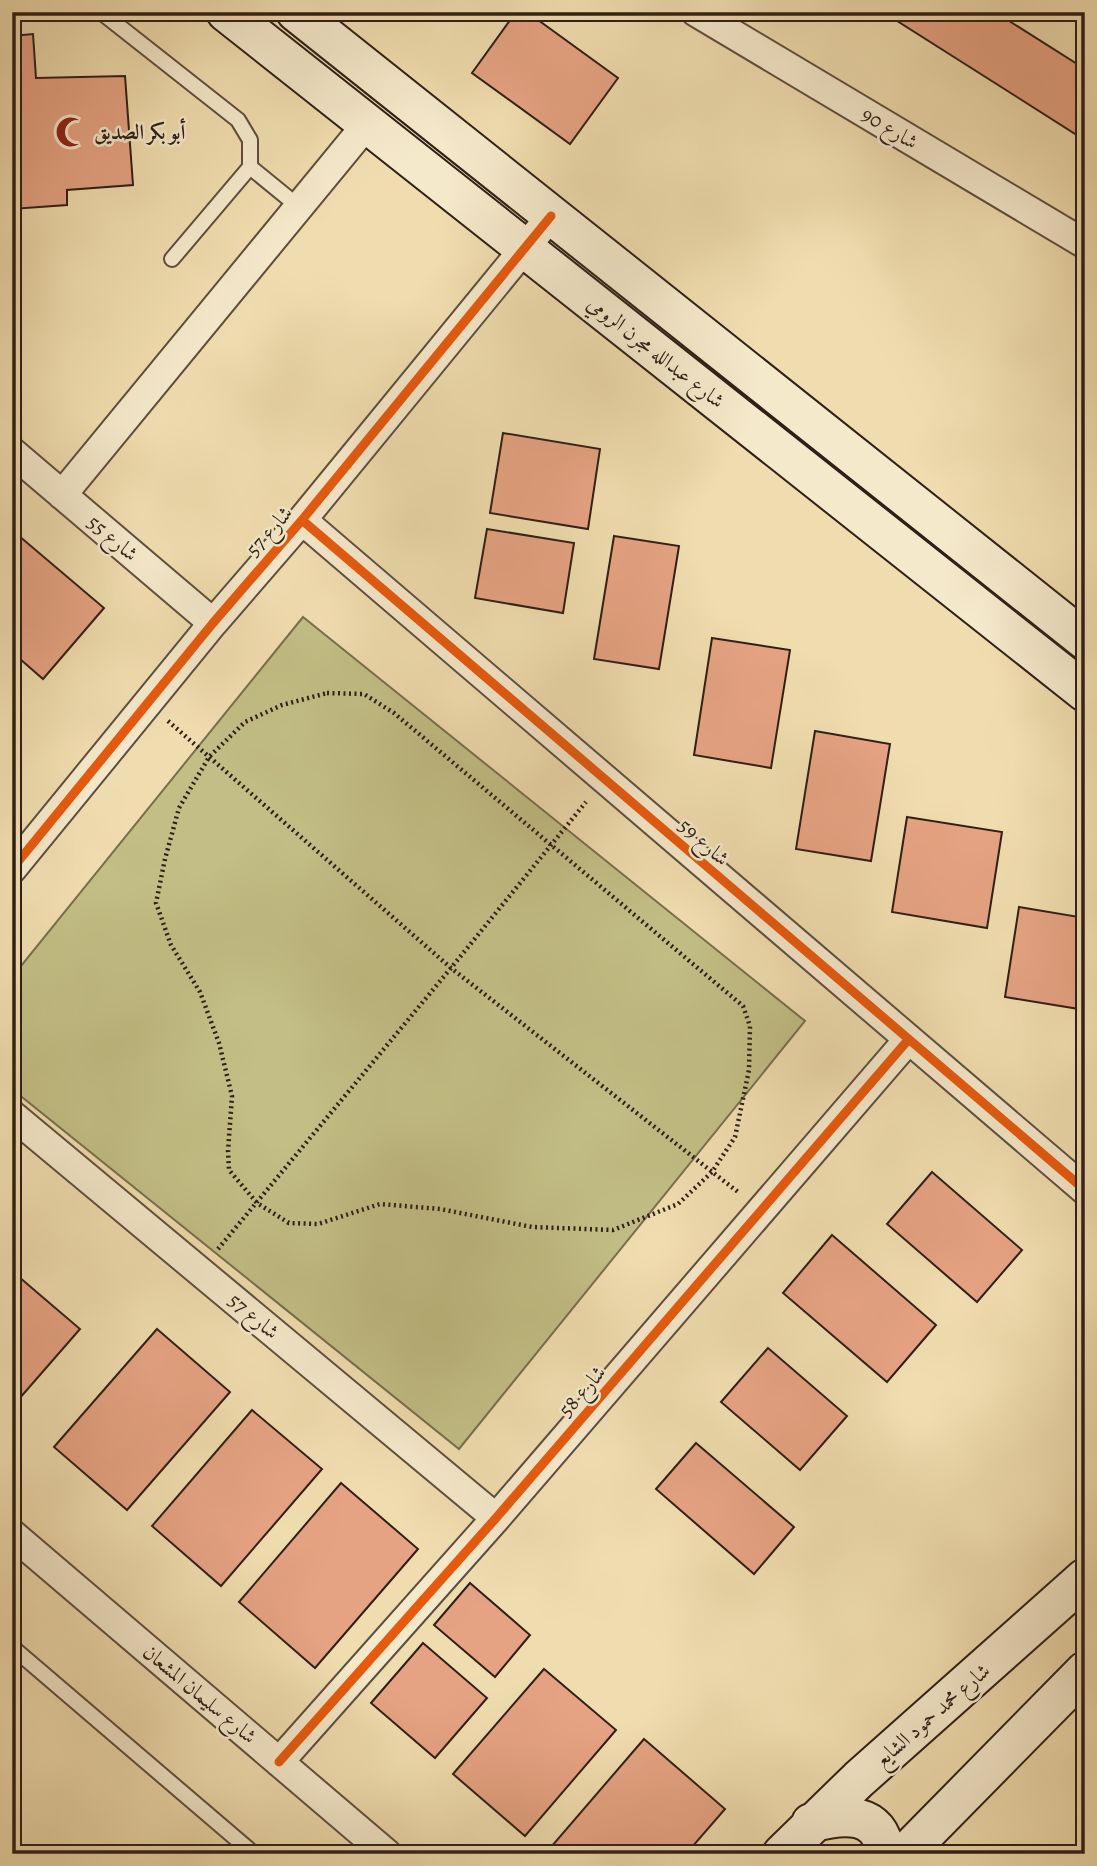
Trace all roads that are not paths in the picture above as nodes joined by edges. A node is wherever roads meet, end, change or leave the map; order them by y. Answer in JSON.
{"nodes":[{"id":1,"x":101,"y":12,"type":"edge"},
{"id":2,"x":226,"y":12,"type":"edge"},
{"id":3,"x":296,"y":12,"type":"edge"},
{"id":4,"x":696,"y":12,"type":"edge"},
{"id":5,"x":367,"y":124,"type":"junction"},
{"id":6,"x":250,"y":167,"type":"junction"},
{"id":7,"x":299,"y":207,"type":"junction"},
{"id":8,"x":551,"y":216,"type":"junction"},
{"id":9,"x":1085,"y":244,"type":"edge"},
{"id":10,"x":526,"y":249,"type":"junction"},
{"id":11,"x":172,"y":259,"type":"dead end"},
{"id":12,"x":12,"y":452,"type":"edge"},
{"id":13,"x":62,"y":495,"type":"junction"},
{"id":14,"x":302,"y":520,"type":"junction"},
{"id":15,"x":213,"y":623,"type":"junction"},
{"id":16,"x":1085,"y":640,"type":"edge"},
{"id":17,"x":1085,"y":692,"type":"edge"},
{"id":18,"x":12,"y":869,"type":"edge"},
{"id":19,"x":908,"y":1040,"type":"junction"},
{"id":20,"x":12,"y":1115,"type":"edge"},
{"id":21,"x":1085,"y":1190,"type":"edge"},
{"id":22,"x":496,"y":1517,"type":"junction"},
{"id":23,"x":12,"y":1534,"type":"edge"},
{"id":24,"x":1085,"y":1578,"type":"edge"},
{"id":25,"x":12,"y":1647,"type":"edge"},
{"id":26,"x":1085,"y":1671,"type":"edge"},
{"id":27,"x":279,"y":1762,"type":"junction"},
{"id":28,"x":811,"y":1823,"type":"junction"},
{"id":29,"x":254,"y":1854,"type":"edge"},
{"id":30,"x":387,"y":1854,"type":"edge"},
{"id":31,"x":782,"y":1854,"type":"edge"},
{"id":32,"x":885,"y":1854,"type":"edge"},
{"id":33,"x":905,"y":1854,"type":"edge"}],
"edges":[{"from":1,"to":6,"type":"lane"},
{"from":2,"to":5,"type":"main road","name":"شارع عبدالله مجرن الرومي"},
{"from":3,"to":8,"type":"main road","name":"شارع عبدالله مجرن الرومي"},
{"from":4,"to":9,"type":"street","name":"شارع 90"},
{"from":5,"to":7,"type":"street"},
{"from":5,"to":10,"type":"main road","name":"شارع عبدالله مجرن الرومي"},
{"from":6,"to":7,"type":"lane"},
{"from":6,"to":11,"type":"lane"},
{"from":7,"to":13,"type":"street"},
{"from":8,"to":10,"type":"street","name":"شارع 57"},
{"from":8,"to":16,"type":"main road","name":"شارع عبدالله مجرن الرومي"},
{"from":10,"to":14,"type":"street","name":"شارع 57"},
{"from":10,"to":17,"type":"main road","name":"شارع عبدالله مجرن الرومي"},
{"from":12,"to":13,"type":"street","name":"شارع 55"},
{"from":13,"to":15,"type":"street","name":"شارع 55"},
{"from":14,"to":15,"type":"street","name":"شارع 57"},
{"from":14,"to":19,"type":"street","name":"شارع 59"},
{"from":15,"to":18,"type":"street","name":"شارع 57"},
{"from":19,"to":21,"type":"street","name":"شارع 59"},
{"from":19,"to":22,"type":"street","name":"شارع 58"},
{"from":20,"to":22,"type":"street","name":"شارع 57"},
{"from":22,"to":27,"type":"street","name":"شارع 58"},
{"from":23,"to":27,"type":"street","name":"شارع سليمان المشعان"},
{"from":24,"to":28,"type":"main road","name":"شارع محمد حمود الشايع"},
{"from":25,"to":29,"type":"lane"},
{"from":26,"to":33,"type":"main road"},
{"from":27,"to":30,"type":"street","name":"شارع سليمان المشعان"},
{"from":28,"to":31,"type":"main road","name":"شارع محمد حمود الشايع"},
{"from":28,"to":32,"type":"main road"}]}
